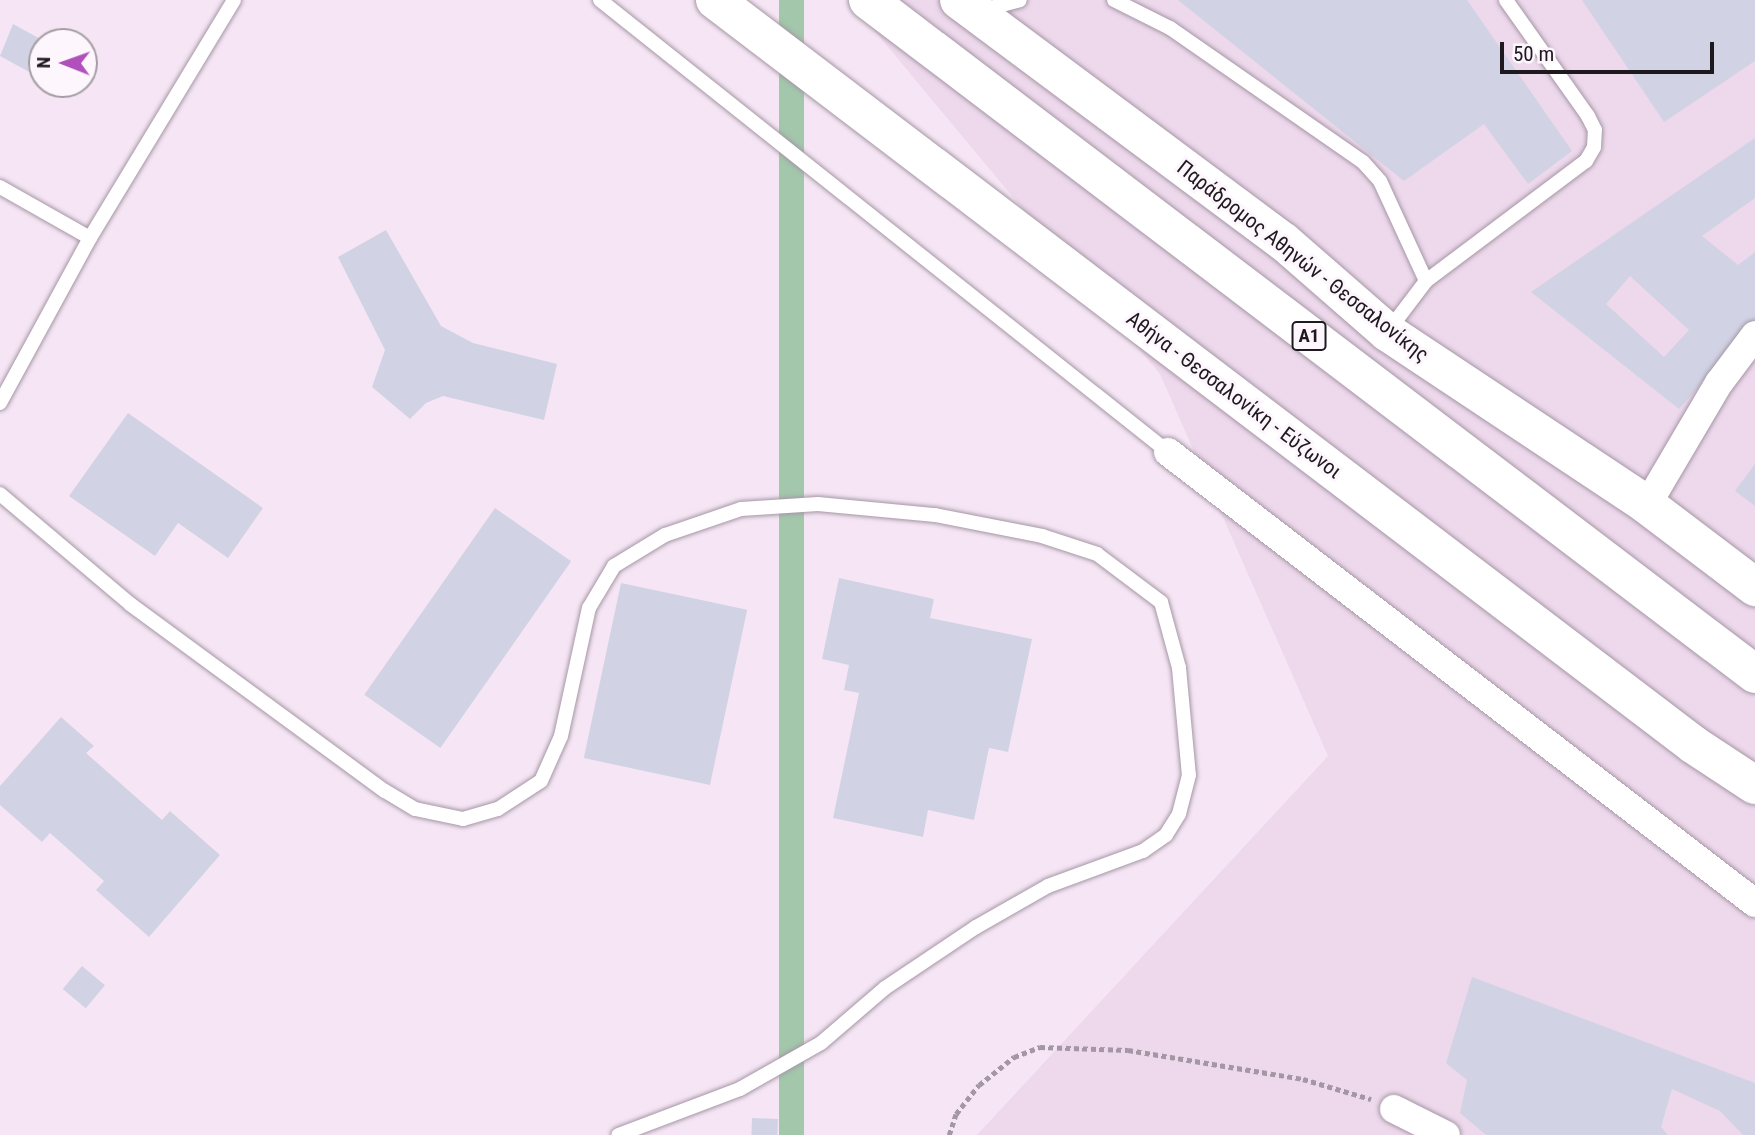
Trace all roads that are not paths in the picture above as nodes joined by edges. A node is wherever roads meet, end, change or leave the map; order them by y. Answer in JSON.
{"nodes":[{"id":1,"x":234,"y":0,"type":"edge"},
{"id":2,"x":600,"y":0,"type":"edge"},
{"id":3,"x":715,"y":0,"type":"edge"},
{"id":4,"x":868,"y":0,"type":"edge"},
{"id":5,"x":1020,"y":0,"type":"edge"},
{"id":6,"x":1114,"y":0,"type":"edge"},
{"id":7,"x":1506,"y":0,"type":"edge"},
{"id":8,"x":966,"y":6,"type":"edge"},
{"id":9,"x":0,"y":187,"type":"edge"},
{"id":10,"x":90,"y":238,"type":"junction"},
{"id":11,"x":1426,"y":281,"type":"junction"},
{"id":12,"x":1387,"y":332,"type":"junction"},
{"id":13,"x":1755,"y":335,"type":"edge"},
{"id":14,"x":0,"y":402,"type":"edge"},
{"id":15,"x":1168,"y":452,"type":"joint"},
{"id":16,"x":0,"y":494,"type":"edge"},
{"id":17,"x":1647,"y":505,"type":"junction"},
{"id":18,"x":1755,"y":587,"type":"edge"},
{"id":19,"x":1754,"y":673,"type":"edge"},
{"id":20,"x":1694,"y":745,"type":"junction"},
{"id":21,"x":1755,"y":785,"type":"edge"},
{"id":22,"x":1755,"y":805,"type":"edge"},
{"id":23,"x":1755,"y":903,"type":"edge"},
{"id":24,"x":1394,"y":1109,"type":"road end"},
{"id":25,"x":618,"y":1135,"type":"edge"},
{"id":26,"x":1446,"y":1135,"type":"edge"}],
"edges":[{"from":1,"to":10,"type":"lane"},
{"from":2,"to":15,"type":"lane"},
{"from":3,"to":20,"type":"main road","name":"Αθήνα - Θεσσαλονίκη - Εύζωνοι"},
{"from":4,"to":19,"type":"main road","number":"Α1"},
{"from":5,"to":8,"type":"lane"},
{"from":6,"to":11,"type":"lane"},
{"from":7,"to":11,"type":"lane"},
{"from":8,"to":12,"type":"main road","name":"Παράδρομος Αθηνών - Θεσσαλονίκης"},
{"from":9,"to":10,"type":"lane"},
{"from":10,"to":14,"type":"lane"},
{"from":11,"to":12,"type":"lane"},
{"from":12,"to":17,"type":"main road","name":"Παράδρομος Αθηνών - Θεσσαλονίκης"},
{"from":13,"to":17,"type":"street"},
{"from":15,"to":23,"type":"street"},
{"from":16,"to":25,"type":"lane"},
{"from":17,"to":18,"type":"main road","name":"Παράδρομος Αθηνών - Θεσσαλονίκης"},
{"from":20,"to":21,"type":"main road","name":"Αθήνα - Θεσσαλονίκη - Εύζωνοι"},
{"from":20,"to":22,"type":"main road"},
{"from":24,"to":26,"type":"street"}]}
